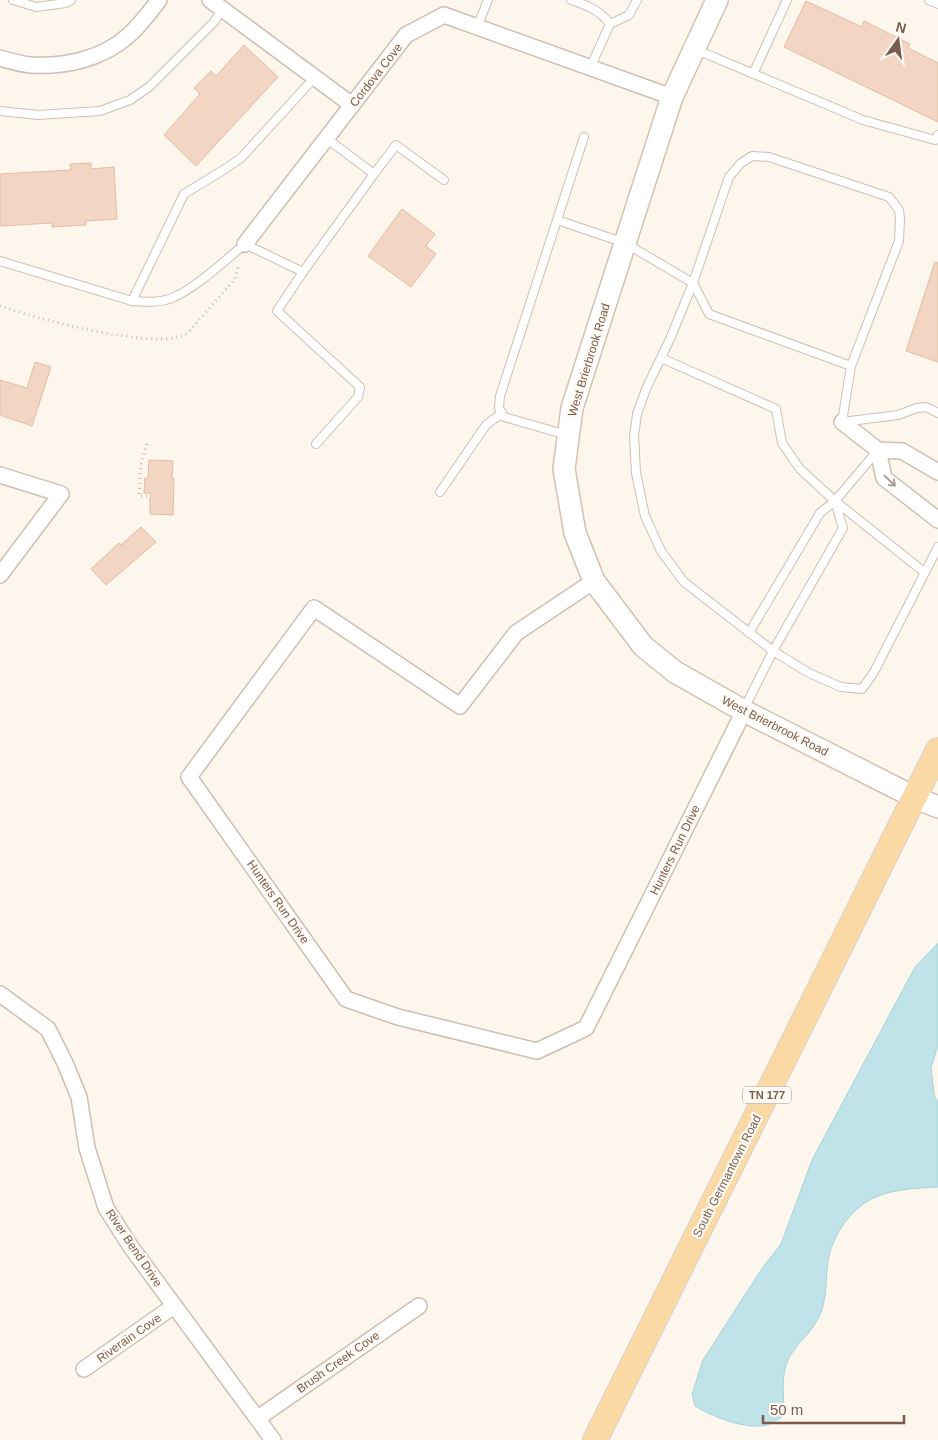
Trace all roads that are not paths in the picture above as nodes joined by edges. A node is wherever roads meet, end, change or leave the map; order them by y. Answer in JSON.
{"nodes":[{"id":1,"x":13,"y":0,"type":"edge"},
{"id":2,"x":71,"y":0,"type":"edge"},
{"id":3,"x":159,"y":0,"type":"edge"},
{"id":4,"x":488,"y":0,"type":"edge"},
{"id":5,"x":571,"y":0,"type":"edge"},
{"id":6,"x":637,"y":0,"type":"edge"},
{"id":7,"x":717,"y":0,"type":"edge"},
{"id":8,"x":787,"y":0,"type":"edge"},
{"id":9,"x":929,"y":0,"type":"edge"},
{"id":10,"x":217,"y":4,"type":"edge"},
{"id":11,"x":938,"y":4,"type":"edge"},
{"id":12,"x":610,"y":24,"type":"junction"},
{"id":13,"x":476,"y":27,"type":"junction"},
{"id":14,"x":695,"y":49,"type":"junction"},
{"id":15,"x":0,"y":58,"type":"edge"},
{"id":16,"x":590,"y":68,"type":"junction"},
{"id":17,"x":753,"y":74,"type":"junction"},
{"id":18,"x":314,"y":77,"type":"junction"},
{"id":19,"x":672,"y":98,"type":"junction"},
{"id":20,"x":352,"y":105,"type":"junction"},
{"id":21,"x":0,"y":111,"type":"edge"},
{"id":22,"x":938,"y":135,"type":"edge"},
{"id":23,"x":584,"y":137,"type":"dead end"},
{"id":24,"x":326,"y":138,"type":"junction"},
{"id":25,"x":374,"y":174,"type":"junction"},
{"id":26,"x":444,"y":180,"type":"dead end"},
{"id":27,"x":557,"y":220,"type":"junction"},
{"id":28,"x":625,"y":243,"type":"junction"},
{"id":29,"x":245,"y":244,"type":"junction"},
{"id":30,"x":0,"y":261,"type":"edge"},
{"id":31,"x":303,"y":272,"type":"junction"},
{"id":32,"x":693,"y":284,"type":"junction"},
{"id":33,"x":132,"y":301,"type":"junction"},
{"id":34,"x":661,"y":358,"type":"junction"},
{"id":35,"x":851,"y":366,"type":"junction"},
{"id":36,"x":502,"y":413,"type":"junction"},
{"id":37,"x":938,"y":413,"type":"edge"},
{"id":38,"x":842,"y":422,"type":"junction"},
{"id":39,"x":569,"y":435,"type":"junction"},
{"id":40,"x":316,"y":444,"type":"dead end"},
{"id":41,"x":878,"y":450,"type":"junction"},
{"id":42,"x":938,"y":472,"type":"edge"},
{"id":43,"x":0,"y":475,"type":"edge"},
{"id":44,"x":440,"y":492,"type":"dead end"},
{"id":45,"x":835,"y":501,"type":"junction"},
{"id":46,"x":938,"y":520,"type":"edge"},
{"id":47,"x":938,"y":547,"type":"edge"},
{"id":48,"x":924,"y":572,"type":"junction"},
{"id":49,"x":0,"y":575,"type":"edge"},
{"id":50,"x":594,"y":582,"type":"junction"},
{"id":51,"x":749,"y":633,"type":"junction"},
{"id":52,"x":773,"y":651,"type":"junction"},
{"id":53,"x":744,"y":711,"type":"junction"},
{"id":54,"x":938,"y":750,"type":"edge"},
{"id":55,"x":916,"y":798,"type":"junction"},
{"id":56,"x":938,"y":807,"type":"edge"},
{"id":57,"x":0,"y":994,"type":"edge"},
{"id":58,"x":174,"y":1306,"type":"junction"},
{"id":59,"x":419,"y":1306,"type":"dead end"},
{"id":60,"x":84,"y":1369,"type":"dead end"},
{"id":61,"x":258,"y":1418,"type":"junction"},
{"id":62,"x":273,"y":1440,"type":"edge"},
{"id":63,"x":595,"y":1440,"type":"edge"}],
"edges":[{"from":1,"to":2,"type":"lane"},
{"from":3,"to":15,"type":"street"},
{"from":4,"to":13,"type":"lane"},
{"from":5,"to":12,"type":"lane"},
{"from":6,"to":12,"type":"lane"},
{"from":7,"to":14,"type":"street","name":"West Brierbrook Road"},
{"from":8,"to":17,"type":"lane"},
{"from":9,"to":11,"type":"lane"},
{"from":10,"to":18,"type":"street"},
{"from":10,"to":21,"type":"lane"},
{"from":12,"to":16,"type":"lane"},
{"from":13,"to":16,"type":"street","name":"Cordova Cove"},
{"from":13,"to":20,"type":"street","name":"Cordova Cove"},
{"from":14,"to":17,"type":"lane"},
{"from":14,"to":19,"type":"street","name":"West Brierbrook Road"},
{"from":16,"to":19,"type":"street","name":"Cordova Cove"},
{"from":17,"to":22,"type":"lane"},
{"from":18,"to":20,"type":"street"},
{"from":18,"to":33,"type":"lane"},
{"from":19,"to":28,"type":"street","name":"West Brierbrook Road"},
{"from":20,"to":24,"type":"street","name":"Cordova Cove"},
{"from":23,"to":27,"type":"lane"},
{"from":24,"to":25,"type":"lane"},
{"from":24,"to":29,"type":"street","name":"Cordova Cove"},
{"from":25,"to":26,"type":"lane"},
{"from":25,"to":31,"type":"lane"},
{"from":27,"to":28,"type":"lane"},
{"from":27,"to":36,"type":"lane"},
{"from":28,"to":32,"type":"lane"},
{"from":28,"to":39,"type":"street","name":"West Brierbrook Road"},
{"from":29,"to":31,"type":"lane"},
{"from":29,"to":33,"type":"lane"},
{"from":30,"to":33,"type":"lane"},
{"from":31,"to":40,"type":"lane"},
{"from":32,"to":34,"type":"lane"},
{"from":32,"to":35,"type":"lane"},
{"from":32,"to":35,"type":"lane"},
{"from":34,"to":45,"type":"lane"},
{"from":34,"to":51,"type":"lane"},
{"from":35,"to":38,"type":"lane"},
{"from":36,"to":39,"type":"lane"},
{"from":36,"to":44,"type":"lane"},
{"from":37,"to":38,"type":"lane"},
{"from":38,"to":41,"type":"street"},
{"from":39,"to":50,"type":"street","name":"West Brierbrook Road"},
{"from":41,"to":42,"type":"street"},
{"from":41,"to":45,"type":"lane"},
{"from":41,"to":46,"type":"street","one_way":true},
{"from":43,"to":49,"type":"street"},
{"from":45,"to":48,"type":"lane"},
{"from":45,"to":51,"type":"lane"},
{"from":45,"to":52,"type":"lane"},
{"from":47,"to":48,"type":"lane"},
{"from":48,"to":52,"type":"lane"},
{"from":50,"to":53,"type":"street","name":"West Brierbrook Road"},
{"from":50,"to":53,"type":"street","name":"Hunters Run Drive"},
{"from":51,"to":52,"type":"lane"},
{"from":52,"to":53,"type":"lane"},
{"from":53,"to":55,"type":"street","name":"West Brierbrook Road"},
{"from":54,"to":55,"type":"main road","name":"South Germantown Road","number":"TN 177"},
{"from":55,"to":56,"type":"street","name":"West Brierbrook Road"},
{"from":55,"to":63,"type":"main road","name":"South Germantown Road","number":"TN 177"},
{"from":57,"to":58,"type":"street","name":"River Bend Drive"},
{"from":58,"to":60,"type":"street","name":"Riverain Cove"},
{"from":58,"to":61,"type":"street","name":"River Bend Drive"},
{"from":59,"to":61,"type":"street","name":"Brush Creek Cove"},
{"from":61,"to":62,"type":"street","name":"River Bend Drive"}]}
